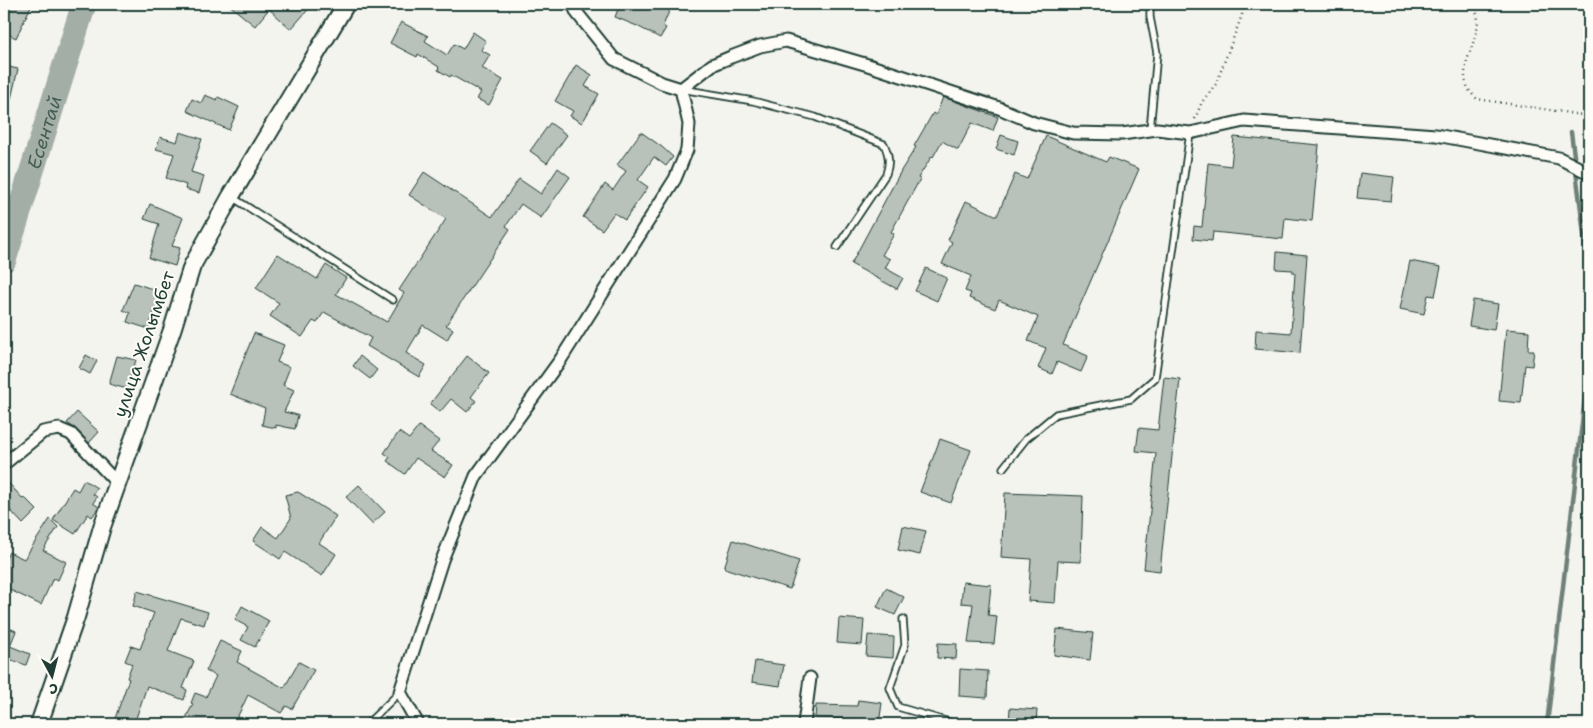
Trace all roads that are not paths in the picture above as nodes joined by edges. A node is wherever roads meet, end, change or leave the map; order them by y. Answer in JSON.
{"nodes":[{"id":1,"x":346,"y":4,"type":"edge"},
{"id":2,"x":573,"y":4,"type":"edge"},
{"id":3,"x":1150,"y":4,"type":"edge"},
{"id":4,"x":681,"y":89,"type":"junction"},
{"id":5,"x":1150,"y":130,"type":"junction"},
{"id":6,"x":1190,"y":133,"type":"junction"},
{"id":7,"x":1589,"y":174,"type":"edge"},
{"id":8,"x":231,"y":196,"type":"junction"},
{"id":9,"x":837,"y":247,"type":"dead end"},
{"id":10,"x":393,"y":300,"type":"dead end"},
{"id":11,"x":4,"y":464,"type":"edge"},
{"id":12,"x":1003,"y":468,"type":"dead end"},
{"id":13,"x":117,"y":483,"type":"junction"},
{"id":14,"x":903,"y":619,"type":"dead end"},
{"id":15,"x":810,"y":678,"type":"dead end"},
{"id":16,"x":400,"y":692,"type":"junction"},
{"id":17,"x":39,"y":724,"type":"edge"},
{"id":18,"x":366,"y":724,"type":"edge"},
{"id":19,"x":418,"y":724,"type":"edge"},
{"id":20,"x":804,"y":724,"type":"edge"},
{"id":21,"x":956,"y":724,"type":"edge"}],
"edges":[{"from":1,"to":8,"type":"street","name":"улица Жолымбет"},
{"from":2,"to":4,"type":"street"},
{"from":3,"to":5,"type":"lane"},
{"from":4,"to":5,"type":"street"},
{"from":4,"to":9,"type":"lane"},
{"from":4,"to":16,"type":"street"},
{"from":5,"to":6,"type":"street"},
{"from":6,"to":7,"type":"street"},
{"from":6,"to":12,"type":"lane"},
{"from":8,"to":10,"type":"lane"},
{"from":8,"to":13,"type":"street","name":"улица Жолымбет"},
{"from":11,"to":13,"type":"street"},
{"from":13,"to":17,"type":"street","name":"улица Жолымбет"},
{"from":14,"to":21,"type":"lane"},
{"from":15,"to":20,"type":"street"},
{"from":16,"to":18,"type":"lane"},
{"from":16,"to":19,"type":"street"}]}
